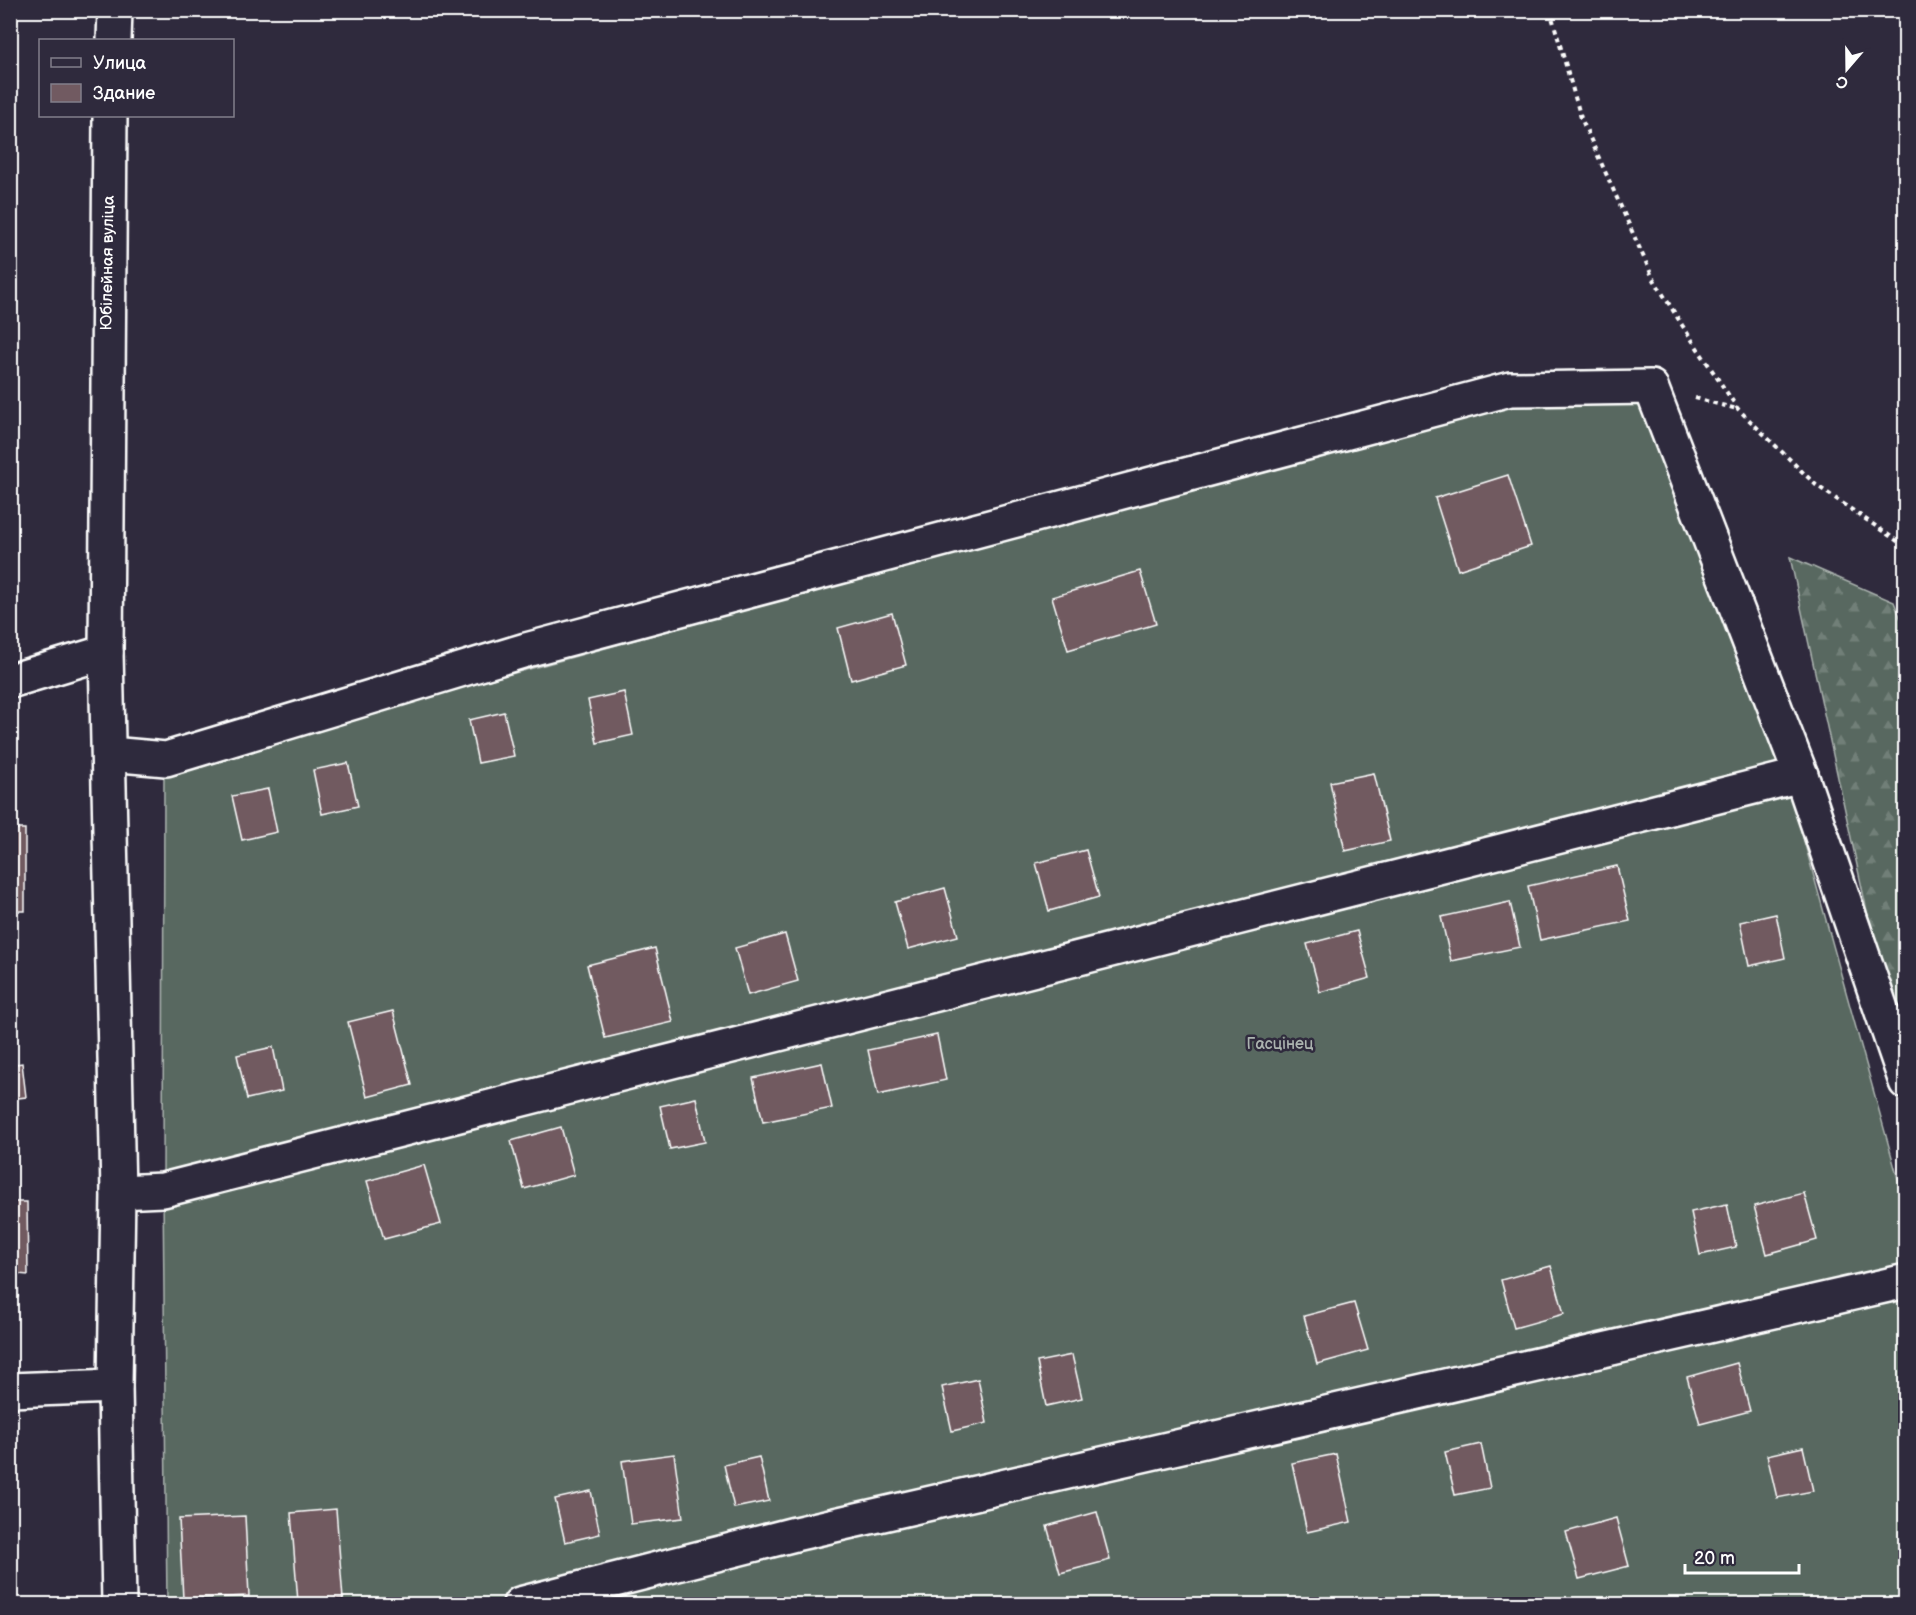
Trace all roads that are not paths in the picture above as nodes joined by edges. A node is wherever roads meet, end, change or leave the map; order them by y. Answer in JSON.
{"nodes":[{"id":1,"x":115,"y":10,"type":"edge"},
{"id":2,"x":114,"y":39,"type":"edge"},
{"id":3,"x":110,"y":117,"type":"edge"},
{"id":4,"x":106,"y":652,"type":"junction"},
{"id":5,"x":10,"y":681,"type":"edge"},
{"id":6,"x":110,"y":754,"type":"junction"},
{"id":7,"x":1802,"y":775,"type":"junction"},
{"id":8,"x":1905,"y":1082,"type":"edge"},
{"id":9,"x":118,"y":1192,"type":"junction"},
{"id":10,"x":1905,"y":1281,"type":"edge"},
{"id":11,"x":115,"y":1386,"type":"junction"},
{"id":12,"x":10,"y":1390,"type":"edge"},
{"id":13,"x":119,"y":1605,"type":"edge"},
{"id":14,"x":520,"y":1605,"type":"edge"}],
"edges":[{"from":1,"to":2,"type":"street"},
{"from":3,"to":4,"type":"street","name":"Юбілейная вуліца"},
{"from":4,"to":5,"type":"street"},
{"from":4,"to":6,"type":"street","name":"Юбілейная вуліца"},
{"from":6,"to":7,"type":"street"},
{"from":6,"to":9,"type":"street","name":"Юбілейная вуліца"},
{"from":7,"to":8,"type":"street"},
{"from":7,"to":9,"type":"street"},
{"from":9,"to":11,"type":"street","name":"Юбілейная вуліца"},
{"from":10,"to":14,"type":"street"},
{"from":11,"to":12,"type":"street"},
{"from":11,"to":13,"type":"street","name":"Юбілейная вуліца"}]}
